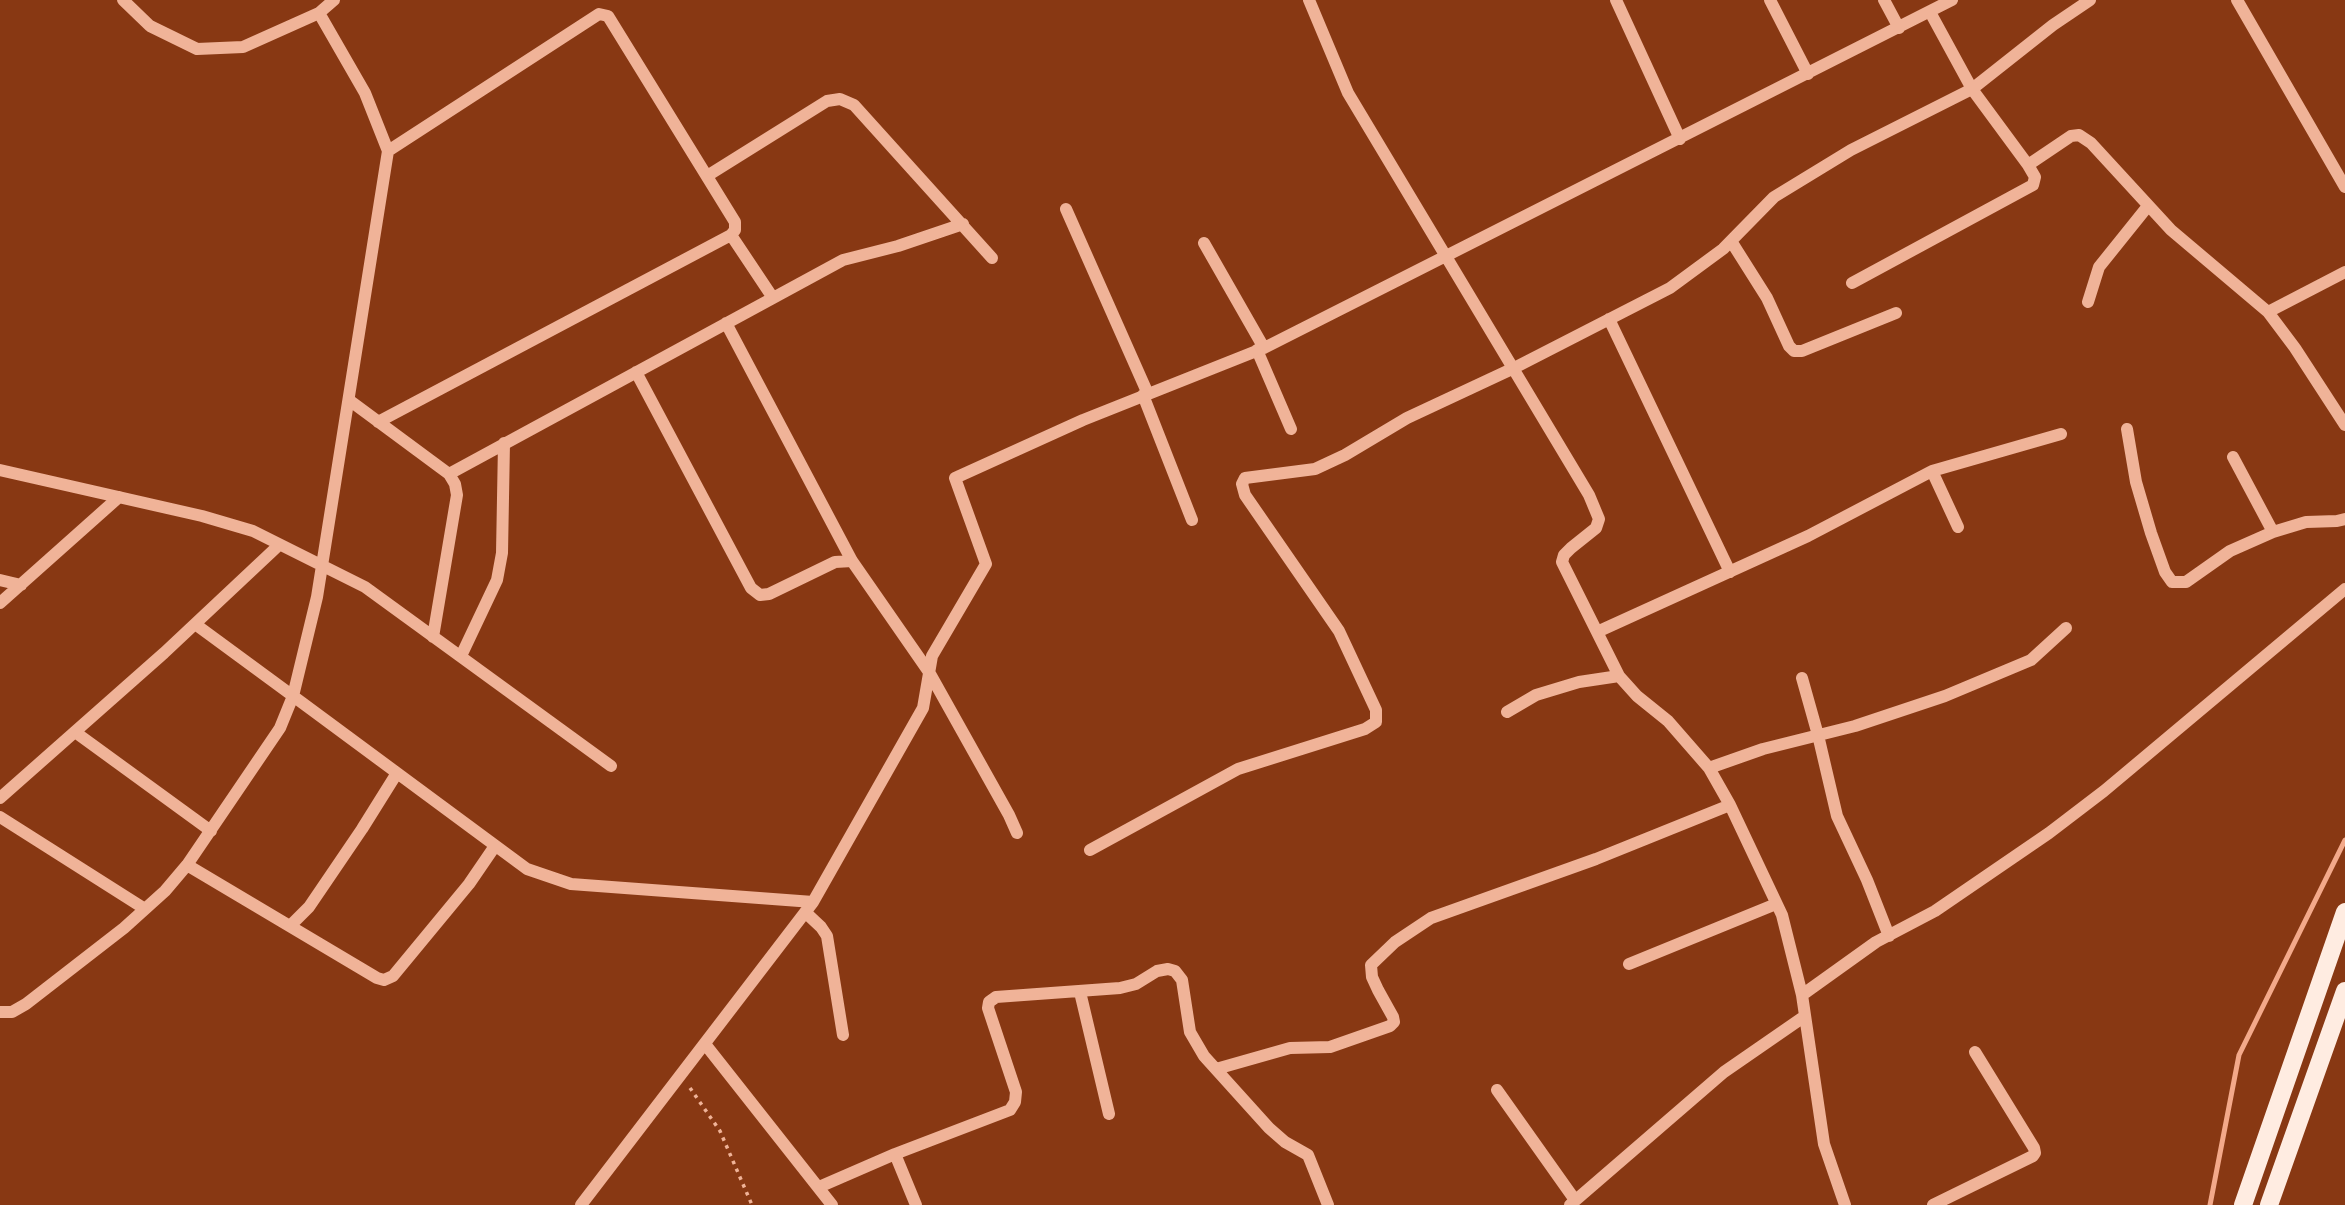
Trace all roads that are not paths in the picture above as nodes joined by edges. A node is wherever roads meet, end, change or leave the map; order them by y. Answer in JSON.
{"nodes":[{"id":1,"x":123,"y":0,"type":"edge"},
{"id":2,"x":334,"y":0,"type":"edge"},
{"id":3,"x":1309,"y":0,"type":"edge"},
{"id":4,"x":1616,"y":0,"type":"edge"},
{"id":5,"x":1770,"y":0,"type":"edge"},
{"id":6,"x":1884,"y":0,"type":"edge"},
{"id":7,"x":1952,"y":0,"type":"edge"},
{"id":8,"x":2090,"y":0,"type":"edge"},
{"id":9,"x":2237,"y":0,"type":"edge"},
{"id":10,"x":1930,"y":12,"type":"junction"},
{"id":11,"x":319,"y":13,"type":"junction"},
{"id":12,"x":1899,"y":28,"type":"junction"},
{"id":13,"x":1808,"y":74,"type":"junction"},
{"id":14,"x":1972,"y":89,"type":"junction"},
{"id":15,"x":1679,"y":139,"type":"junction"},
{"id":16,"x":388,"y":151,"type":"junction"},
{"id":17,"x":2028,"y":165,"type":"junction"},
{"id":18,"x":707,"y":176,"type":"junction"},
{"id":19,"x":2345,"y":187,"type":"edge"},
{"id":20,"x":2148,"y":206,"type":"junction"},
{"id":21,"x":1066,"y":209,"type":"dead end"},
{"id":22,"x":963,"y":224,"type":"junction"},
{"id":23,"x":731,"y":235,"type":"junction"},
{"id":24,"x":1731,"y":241,"type":"junction"},
{"id":25,"x":1204,"y":243,"type":"dead end"},
{"id":26,"x":1446,"y":256,"type":"junction"},
{"id":27,"x":992,"y":258,"type":"dead end"},
{"id":28,"x":2345,"y":272,"type":"edge"},
{"id":29,"x":1852,"y":283,"type":"dead end"},
{"id":30,"x":773,"y":298,"type":"junction"},
{"id":31,"x":2088,"y":302,"type":"dead end"},
{"id":32,"x":2268,"y":312,"type":"junction"},
{"id":33,"x":1896,"y":313,"type":"dead end"},
{"id":34,"x":1609,"y":319,"type":"junction"},
{"id":35,"x":726,"y":323,"type":"junction"},
{"id":36,"x":1260,"y":349,"type":"junction"},
{"id":37,"x":1514,"y":368,"type":"junction"},
{"id":38,"x":636,"y":372,"type":"junction"},
{"id":39,"x":1146,"y":395,"type":"junction"},
{"id":40,"x":349,"y":400,"type":"junction"},
{"id":41,"x":379,"y":422,"type":"junction"},
{"id":42,"x":2345,"y":425,"type":"edge"},
{"id":43,"x":1291,"y":429,"type":"dead end"},
{"id":44,"x":2127,"y":429,"type":"dead end"},
{"id":45,"x":2061,"y":434,"type":"dead end"},
{"id":46,"x":504,"y":443,"type":"junction"},
{"id":47,"x":2233,"y":457,"type":"dead end"},
{"id":48,"x":0,"y":470,"type":"edge"},
{"id":49,"x":1932,"y":471,"type":"junction"},
{"id":50,"x":449,"y":474,"type":"junction"},
{"id":51,"x":119,"y":497,"type":"junction"},
{"id":52,"x":2345,"y":519,"type":"edge"},
{"id":53,"x":1192,"y":520,"type":"dead end"},
{"id":54,"x":1958,"y":527,"type":"dead end"},
{"id":55,"x":2273,"y":532,"type":"junction"},
{"id":56,"x":279,"y":545,"type":"junction"},
{"id":57,"x":852,"y":561,"type":"junction"},
{"id":58,"x":322,"y":566,"type":"junction"},
{"id":59,"x":1730,"y":572,"type":"junction"},
{"id":60,"x":0,"y":580,"type":"edge"},
{"id":61,"x":20,"y":585,"type":"junction"},
{"id":62,"x":2345,"y":589,"type":"edge"},
{"id":63,"x":0,"y":603,"type":"edge"},
{"id":64,"x":195,"y":624,"type":"junction"},
{"id":65,"x":2066,"y":628,"type":"dead end"},
{"id":66,"x":1597,"y":632,"type":"junction"},
{"id":67,"x":433,"y":636,"type":"junction"},
{"id":68,"x":461,"y":656,"type":"junction"},
{"id":69,"x":929,"y":673,"type":"junction"},
{"id":70,"x":1619,"y":676,"type":"junction"},
{"id":71,"x":1802,"y":678,"type":"dead end"},
{"id":72,"x":293,"y":695,"type":"junction"},
{"id":73,"x":1507,"y":712,"type":"dead end"},
{"id":74,"x":75,"y":732,"type":"junction"},
{"id":75,"x":1818,"y":735,"type":"junction"},
{"id":76,"x":611,"y":766,"type":"dead end"},
{"id":77,"x":1709,"y":768,"type":"junction"},
{"id":78,"x":397,"y":773,"type":"junction"},
{"id":79,"x":0,"y":798,"type":"edge"},
{"id":80,"x":1730,"y":805,"type":"junction"},
{"id":81,"x":0,"y":817,"type":"edge"},
{"id":82,"x":211,"y":831,"type":"junction"},
{"id":83,"x":1017,"y":833,"type":"dead end"},
{"id":84,"x":495,"y":846,"type":"junction"},
{"id":85,"x":1090,"y":850,"type":"dead end"},
{"id":86,"x":187,"y":865,"type":"junction"},
{"id":87,"x":1776,"y":904,"type":"junction"},
{"id":88,"x":809,"y":907,"type":"junction"},
{"id":89,"x":145,"y":909,"type":"junction"},
{"id":90,"x":2345,"y":912,"type":"edge"},
{"id":91,"x":289,"y":926,"type":"junction"},
{"id":92,"x":1889,"y":936,"type":"junction"},
{"id":93,"x":1629,"y":964,"type":"dead end"},
{"id":94,"x":2345,"y":991,"type":"edge"},
{"id":95,"x":1080,"y":992,"type":"junction"},
{"id":96,"x":1802,"y":995,"type":"junction"},
{"id":97,"x":0,"y":1013,"type":"edge"},
{"id":98,"x":1805,"y":1016,"type":"junction"},
{"id":99,"x":843,"y":1035,"type":"dead end"},
{"id":100,"x":705,"y":1044,"type":"junction"},
{"id":101,"x":1975,"y":1052,"type":"dead end"},
{"id":102,"x":1216,"y":1069,"type":"junction"},
{"id":103,"x":1496,"y":1090,"type":"dead end"},
{"id":104,"x":1109,"y":1114,"type":"dead end"},
{"id":105,"x":895,"y":1154,"type":"junction"},
{"id":106,"x":819,"y":1188,"type":"junction"},
{"id":107,"x":1573,"y":1203,"type":"edge"},
{"id":108,"x":581,"y":1205,"type":"edge"},
{"id":109,"x":832,"y":1205,"type":"edge"},
{"id":110,"x":916,"y":1205,"type":"edge"},
{"id":111,"x":1328,"y":1205,"type":"edge"},
{"id":112,"x":1845,"y":1205,"type":"edge"},
{"id":113,"x":1933,"y":1205,"type":"edge"},
{"id":114,"x":2244,"y":1205,"type":"edge"},
{"id":115,"x":2269,"y":1205,"type":"edge"}],
"edges":[{"from":1,"to":11,"type":"street"},
{"from":2,"to":11,"type":"street"},
{"from":3,"to":26,"type":"street"},
{"from":4,"to":15,"type":"street"},
{"from":5,"to":13,"type":"street"},
{"from":6,"to":12,"type":"street"},
{"from":7,"to":10,"type":"street"},
{"from":8,"to":14,"type":"street"},
{"from":9,"to":19,"type":"street"},
{"from":10,"to":12,"type":"street"},
{"from":10,"to":14,"type":"street"},
{"from":11,"to":16,"type":"street"},
{"from":12,"to":13,"type":"street"},
{"from":13,"to":15,"type":"street"},
{"from":14,"to":17,"type":"street"},
{"from":14,"to":24,"type":"street"},
{"from":15,"to":26,"type":"street"},
{"from":16,"to":18,"type":"street"},
{"from":16,"to":40,"type":"street"},
{"from":17,"to":20,"type":"street"},
{"from":17,"to":29,"type":"street"},
{"from":18,"to":22,"type":"street"},
{"from":18,"to":23,"type":"street"},
{"from":20,"to":31,"type":"street"},
{"from":20,"to":32,"type":"street"},
{"from":21,"to":39,"type":"street"},
{"from":22,"to":27,"type":"street"},
{"from":22,"to":30,"type":"street"},
{"from":23,"to":30,"type":"street"},
{"from":23,"to":41,"type":"street"},
{"from":24,"to":33,"type":"street"},
{"from":24,"to":34,"type":"street"},
{"from":25,"to":36,"type":"street"},
{"from":26,"to":36,"type":"street"},
{"from":26,"to":37,"type":"street"},
{"from":28,"to":32,"type":"street"},
{"from":30,"to":35,"type":"street"},
{"from":32,"to":42,"type":"street"},
{"from":34,"to":37,"type":"street"},
{"from":34,"to":59,"type":"street"},
{"from":35,"to":38,"type":"street"},
{"from":35,"to":57,"type":"street"},
{"from":36,"to":39,"type":"street"},
{"from":36,"to":43,"type":"street"},
{"from":37,"to":66,"type":"street"},
{"from":37,"to":85,"type":"street"},
{"from":38,"to":46,"type":"street"},
{"from":38,"to":57,"type":"street"},
{"from":39,"to":53,"type":"street"},
{"from":39,"to":69,"type":"street"},
{"from":40,"to":41,"type":"street"},
{"from":40,"to":58,"type":"street"},
{"from":41,"to":50,"type":"street"},
{"from":44,"to":55,"type":"street"},
{"from":45,"to":49,"type":"street"},
{"from":46,"to":50,"type":"street"},
{"from":46,"to":68,"type":"street"},
{"from":47,"to":55,"type":"street"},
{"from":48,"to":51,"type":"street"},
{"from":49,"to":54,"type":"street"},
{"from":49,"to":59,"type":"street"},
{"from":50,"to":67,"type":"street"},
{"from":51,"to":56,"type":"street"},
{"from":51,"to":61,"type":"street"},
{"from":52,"to":55,"type":"street"},
{"from":56,"to":58,"type":"street"},
{"from":56,"to":64,"type":"street"},
{"from":57,"to":69,"type":"street"},
{"from":58,"to":67,"type":"street"},
{"from":58,"to":72,"type":"street"},
{"from":59,"to":66,"type":"street"},
{"from":60,"to":61,"type":"street"},
{"from":61,"to":63,"type":"street"},
{"from":62,"to":92,"type":"street"},
{"from":64,"to":72,"type":"street"},
{"from":64,"to":74,"type":"street"},
{"from":65,"to":75,"type":"street"},
{"from":66,"to":70,"type":"street"},
{"from":67,"to":68,"type":"street"},
{"from":68,"to":76,"type":"street"},
{"from":69,"to":83,"type":"street"},
{"from":69,"to":88,"type":"street"},
{"from":70,"to":73,"type":"street"},
{"from":70,"to":77,"type":"street"},
{"from":71,"to":75,"type":"street"},
{"from":72,"to":78,"type":"street"},
{"from":72,"to":82,"type":"street"},
{"from":74,"to":79,"type":"street"},
{"from":74,"to":82,"type":"street"},
{"from":75,"to":77,"type":"street"},
{"from":75,"to":92,"type":"street"},
{"from":77,"to":80,"type":"street"},
{"from":78,"to":84,"type":"street"},
{"from":78,"to":91,"type":"street"},
{"from":80,"to":87,"type":"street"},
{"from":80,"to":102,"type":"street"},
{"from":81,"to":89,"type":"street"},
{"from":82,"to":86,"type":"street"},
{"from":84,"to":88,"type":"street"},
{"from":84,"to":91,"type":"street"},
{"from":86,"to":89,"type":"street"},
{"from":86,"to":91,"type":"street"},
{"from":87,"to":93,"type":"street"},
{"from":87,"to":96,"type":"street"},
{"from":88,"to":99,"type":"street"},
{"from":88,"to":100,"type":"street"},
{"from":89,"to":97,"type":"street"},
{"from":90,"to":114,"type":"main road"},
{"from":92,"to":96,"type":"street"},
{"from":94,"to":115,"type":"main road"},
{"from":95,"to":102,"type":"street"},
{"from":95,"to":104,"type":"street"},
{"from":95,"to":105,"type":"street"},
{"from":96,"to":98,"type":"street"},
{"from":98,"to":107,"type":"street"},
{"from":98,"to":112,"type":"street"},
{"from":100,"to":106,"type":"street"},
{"from":100,"to":108,"type":"street"},
{"from":101,"to":113,"type":"street"},
{"from":102,"to":111,"type":"street"},
{"from":103,"to":107,"type":"street"},
{"from":105,"to":106,"type":"street"},
{"from":105,"to":110,"type":"street"},
{"from":106,"to":109,"type":"street"}]}
